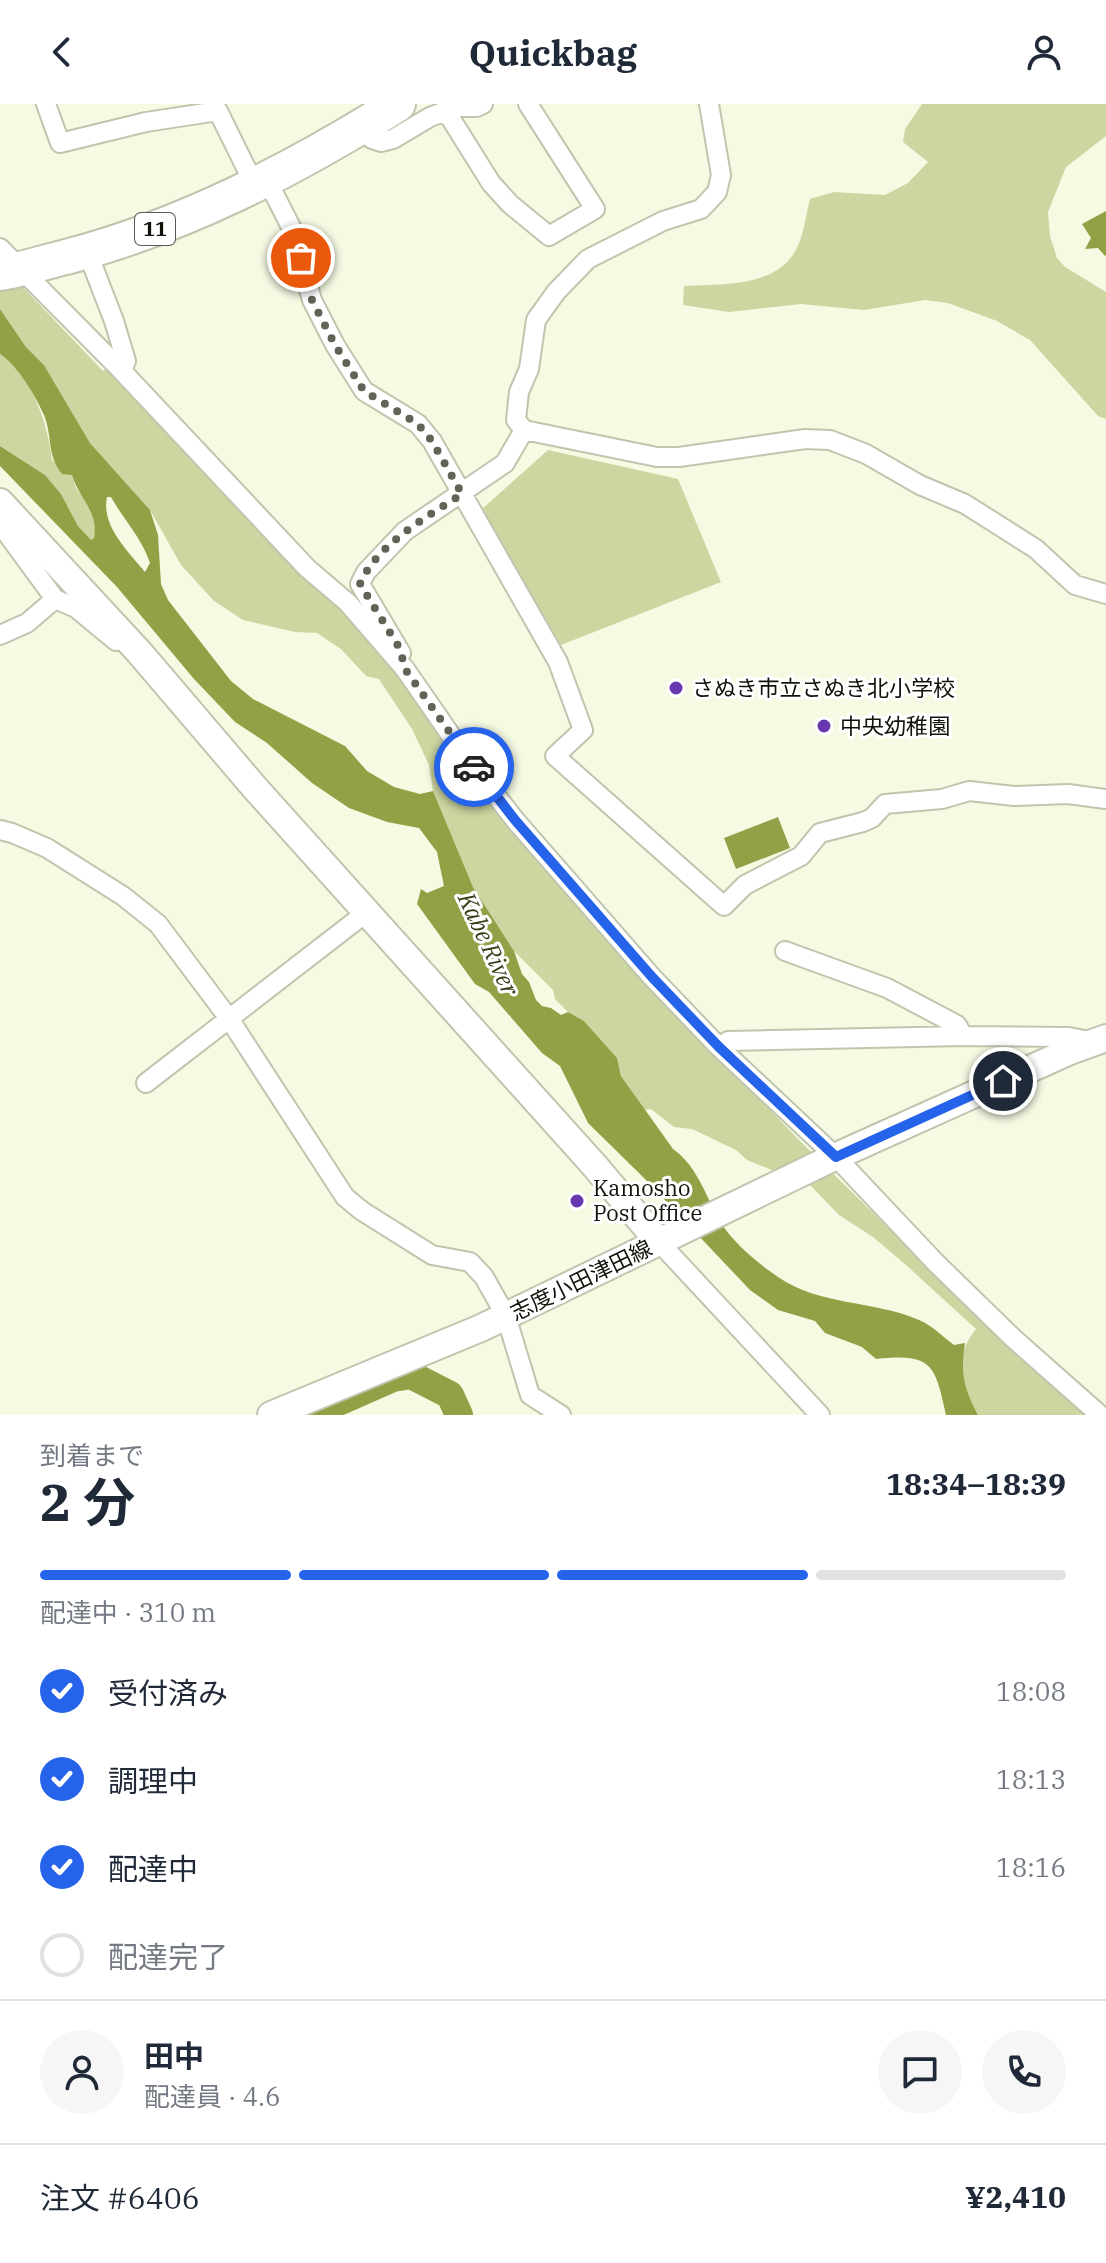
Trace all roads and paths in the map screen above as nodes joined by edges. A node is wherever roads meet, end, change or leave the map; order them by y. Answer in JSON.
{"nodes":[{"id":1,"x":46,"y":104,"type":"edge"},
{"id":2,"x":398,"y":104,"type":"edge"},
{"id":3,"x":483,"y":104,"type":"edge"},
{"id":4,"x":528,"y":104,"type":"edge"},
{"id":5,"x":709,"y":104,"type":"edge"},
{"id":6,"x":446,"y":111,"type":"junction"},
{"id":7,"x":361,"y":127,"type":"junction"},
{"id":8,"x":261,"y":183,"type":"junction"},
{"id":9,"x":87,"y":251,"type":"junction"},
{"id":10,"x":7,"y":265,"type":"edge"},
{"id":11,"x":122,"y":371,"type":"junction"},
{"id":12,"x":524,"y":430,"type":"junction"},
{"id":13,"x":462,"y":494,"type":"junction"},
{"id":14,"x":0,"y":502,"type":"edge"},
{"id":15,"x":0,"y":524,"type":"edge"},
{"id":16,"x":1106,"y":594,"type":"edge"},
{"id":17,"x":55,"y":599,"type":"junction"},
{"id":18,"x":0,"y":635,"type":"edge"},
{"id":19,"x":139,"y":652,"type":"junction"},
{"id":20,"x":405,"y":669,"type":"junction"},
{"id":21,"x":1106,"y":799,"type":"edge"},
{"id":22,"x":0,"y":830,"type":"edge"},
{"id":23,"x":367,"y":912,"type":"junction"},
{"id":24,"x":785,"y":951,"type":"dead end"},
{"id":25,"x":230,"y":1020,"type":"junction"},
{"id":26,"x":963,"y":1036,"type":"junction"},
{"id":27,"x":1100,"y":1040,"type":"edge"},
{"id":28,"x":719,"y":1047,"type":"junction"},
{"id":29,"x":146,"y":1083,"type":"dead end"},
{"id":30,"x":832,"y":1158,"type":"junction"},
{"id":31,"x":666,"y":1239,"type":"junction"},
{"id":32,"x":506,"y":1316,"type":"junction"},
{"id":33,"x":271,"y":1415,"type":"edge"},
{"id":34,"x":561,"y":1415,"type":"edge"},
{"id":35,"x":820,"y":1415,"type":"edge"},
{"id":36,"x":1100,"y":1415,"type":"edge"}],
"edges":[{"from":1,"to":8,"type":"street"},
{"from":2,"to":7,"type":"highway","number":"11"},
{"from":3,"to":6,"type":"street"},
{"from":4,"to":6,"type":"street"},
{"from":5,"to":12,"type":"street"},
{"from":6,"to":7,"type":"street"},
{"from":7,"to":8,"type":"highway","number":"11"},
{"from":8,"to":9,"type":"highway","number":"11"},
{"from":8,"to":13,"type":"street"},
{"from":9,"to":10,"type":"highway","number":"11"},
{"from":9,"to":11,"type":"street"},
{"from":10,"to":11,"type":"street"},
{"from":11,"to":20,"type":"street"},
{"from":12,"to":13,"type":"street"},
{"from":12,"to":16,"type":"street"},
{"from":13,"to":20,"type":"street"},
{"from":13,"to":21,"type":"street"},
{"from":14,"to":19,"type":"street"},
{"from":15,"to":17,"type":"street"},
{"from":17,"to":18,"type":"street"},
{"from":17,"to":19,"type":"street"},
{"from":19,"to":23,"type":"street"},
{"from":20,"to":28,"type":"street"},
{"from":22,"to":25,"type":"street"},
{"from":23,"to":25,"type":"street"},
{"from":23,"to":31,"type":"street"},
{"from":24,"to":26,"type":"street"},
{"from":25,"to":29,"type":"street"},
{"from":25,"to":32,"type":"street"},
{"from":26,"to":27,"type":"street"},
{"from":26,"to":28,"type":"street"},
{"from":27,"to":30,"type":"street","name":"志度小田津田線"},
{"from":28,"to":30,"type":"street"},
{"from":30,"to":31,"type":"street","name":"志度小田津田線"},
{"from":30,"to":36,"type":"street"},
{"from":31,"to":32,"type":"street","name":"志度小田津田線"},
{"from":31,"to":35,"type":"street"},
{"from":32,"to":33,"type":"street","name":"志度小田津田線"},
{"from":32,"to":34,"type":"street"}]}
